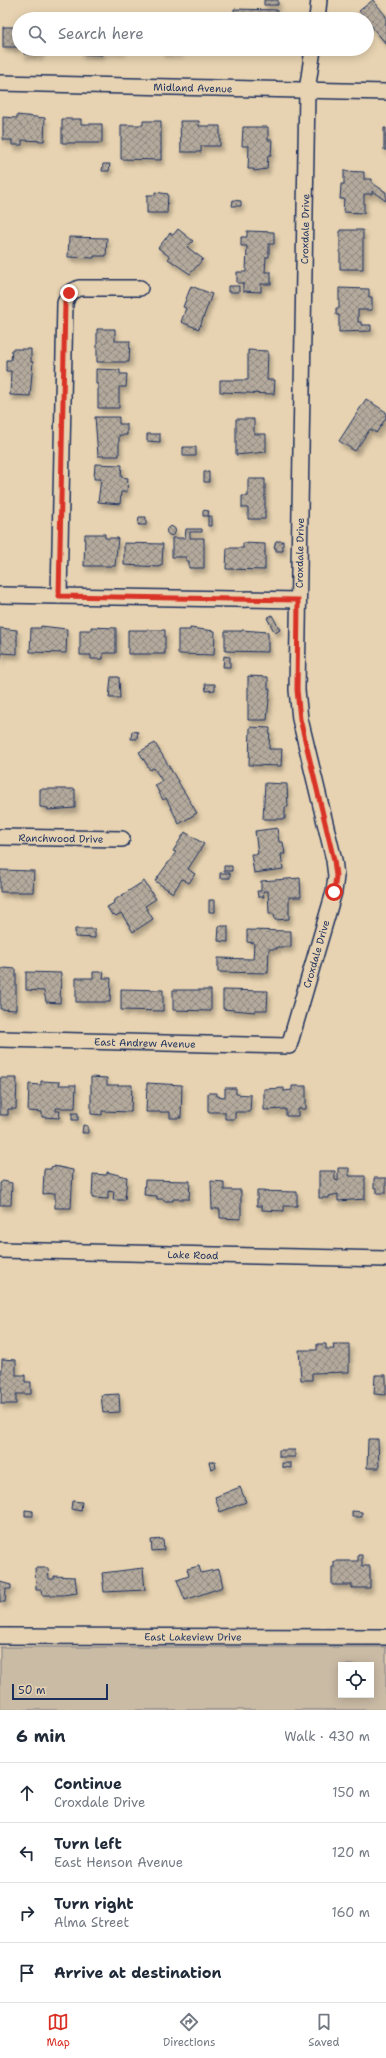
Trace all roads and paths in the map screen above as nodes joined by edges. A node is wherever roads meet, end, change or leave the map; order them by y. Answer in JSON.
{"nodes":[{"id":1,"x":319,"y":0,"type":"edge"},
{"id":2,"x":318,"y":12,"type":"edge"},
{"id":3,"x":312,"y":56,"type":"edge"},
{"id":4,"x":0,"y":83,"type":"edge"},
{"id":5,"x":307,"y":91,"type":"junction"},
{"id":6,"x":386,"y":92,"type":"edge"},
{"id":7,"x":140,"y":288,"type":"dead end"},
{"id":8,"x":0,"y":595,"type":"edge"},
{"id":9,"x":59,"y":596,"type":"junction"},
{"id":10,"x":298,"y":600,"type":"junction"},
{"id":11,"x":0,"y":838,"type":"edge"},
{"id":12,"x":122,"y":839,"type":"dead end"},
{"id":13,"x":0,"y":1039,"type":"edge"},
{"id":14,"x":289,"y":1046,"type":"joint"},
{"id":15,"x":0,"y":1250,"type":"edge"},
{"id":16,"x":386,"y":1258,"type":"edge"},
{"id":17,"x":0,"y":1636,"type":"edge"},
{"id":18,"x":386,"y":1637,"type":"edge"}],
"edges":[{"from":1,"to":2,"type":"street"},
{"from":3,"to":5,"type":"street","name":"Croxdale Drive"},
{"from":4,"to":5,"type":"street","name":"Midland Avenue"},
{"from":5,"to":6,"type":"street","name":"Midland Avenue"},
{"from":5,"to":10,"type":"street","name":"Croxdale Drive"},
{"from":7,"to":9,"type":"street"},
{"from":8,"to":9,"type":"street"},
{"from":9,"to":10,"type":"street"},
{"from":10,"to":14,"type":"street","name":"Croxdale Drive"},
{"from":11,"to":12,"type":"street","name":"Ranchwood Drive"},
{"from":13,"to":14,"type":"street","name":"East Andrew Avenue"},
{"from":15,"to":16,"type":"street","name":"Lake Road"},
{"from":17,"to":18,"type":"street","name":"East Lakeview Drive"}]}
